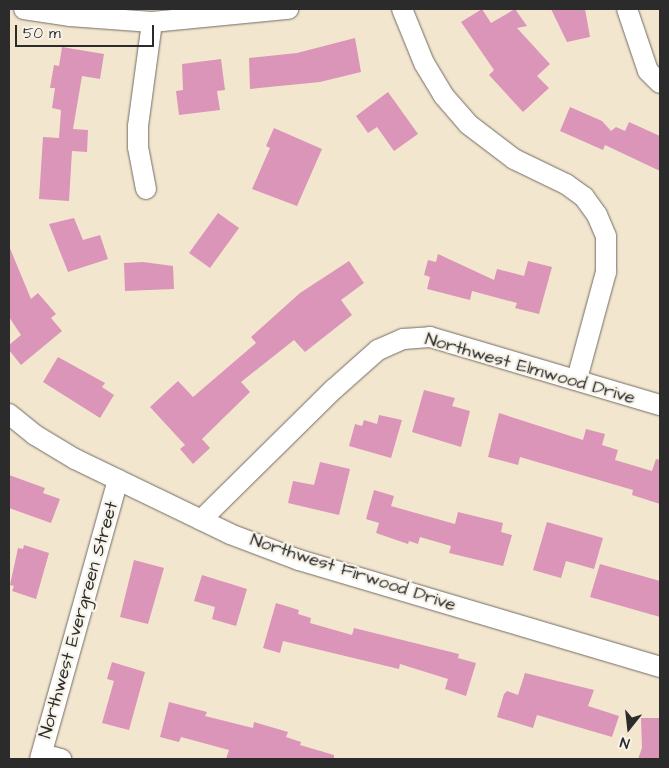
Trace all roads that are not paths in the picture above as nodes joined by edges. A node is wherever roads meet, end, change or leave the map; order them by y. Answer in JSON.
{"nodes":[{"id":1,"x":24,"y":9,"type":"edge"},
{"id":2,"x":288,"y":9,"type":"edge"},
{"id":3,"x":402,"y":9,"type":"edge"},
{"id":4,"x":627,"y":9,"type":"edge"},
{"id":5,"x":152,"y":22,"type":"junction"},
{"id":6,"x":660,"y":83,"type":"edge"},
{"id":7,"x":146,"y":189,"type":"dead end"},
{"id":8,"x":577,"y":379,"type":"junction"},
{"id":9,"x":660,"y":405,"type":"edge"},
{"id":10,"x":9,"y":414,"type":"edge"},
{"id":11,"x":118,"y":480,"type":"junction"},
{"id":12,"x":201,"y":520,"type":"junction"},
{"id":13,"x":660,"y":667,"type":"edge"},
{"id":14,"x":41,"y":757,"type":"edge"},
{"id":15,"x":61,"y":759,"type":"edge"}],
"edges":[{"from":1,"to":5,"type":"street"},
{"from":2,"to":5,"type":"street"},
{"from":3,"to":8,"type":"street"},
{"from":4,"to":6,"type":"street"},
{"from":5,"to":7,"type":"street"},
{"from":8,"to":9,"type":"street","name":"Northwest Elmwood Drive"},
{"from":8,"to":12,"type":"street","name":"Northwest Elmwood Drive"},
{"from":10,"to":11,"type":"street","name":"Northwest Firwood Drive"},
{"from":11,"to":12,"type":"street","name":"Northwest Firwood Drive"},
{"from":11,"to":14,"type":"street","name":"Northwest Evergreen Street"},
{"from":12,"to":13,"type":"street","name":"Northwest Firwood Drive"},
{"from":14,"to":15,"type":"street"}]}
